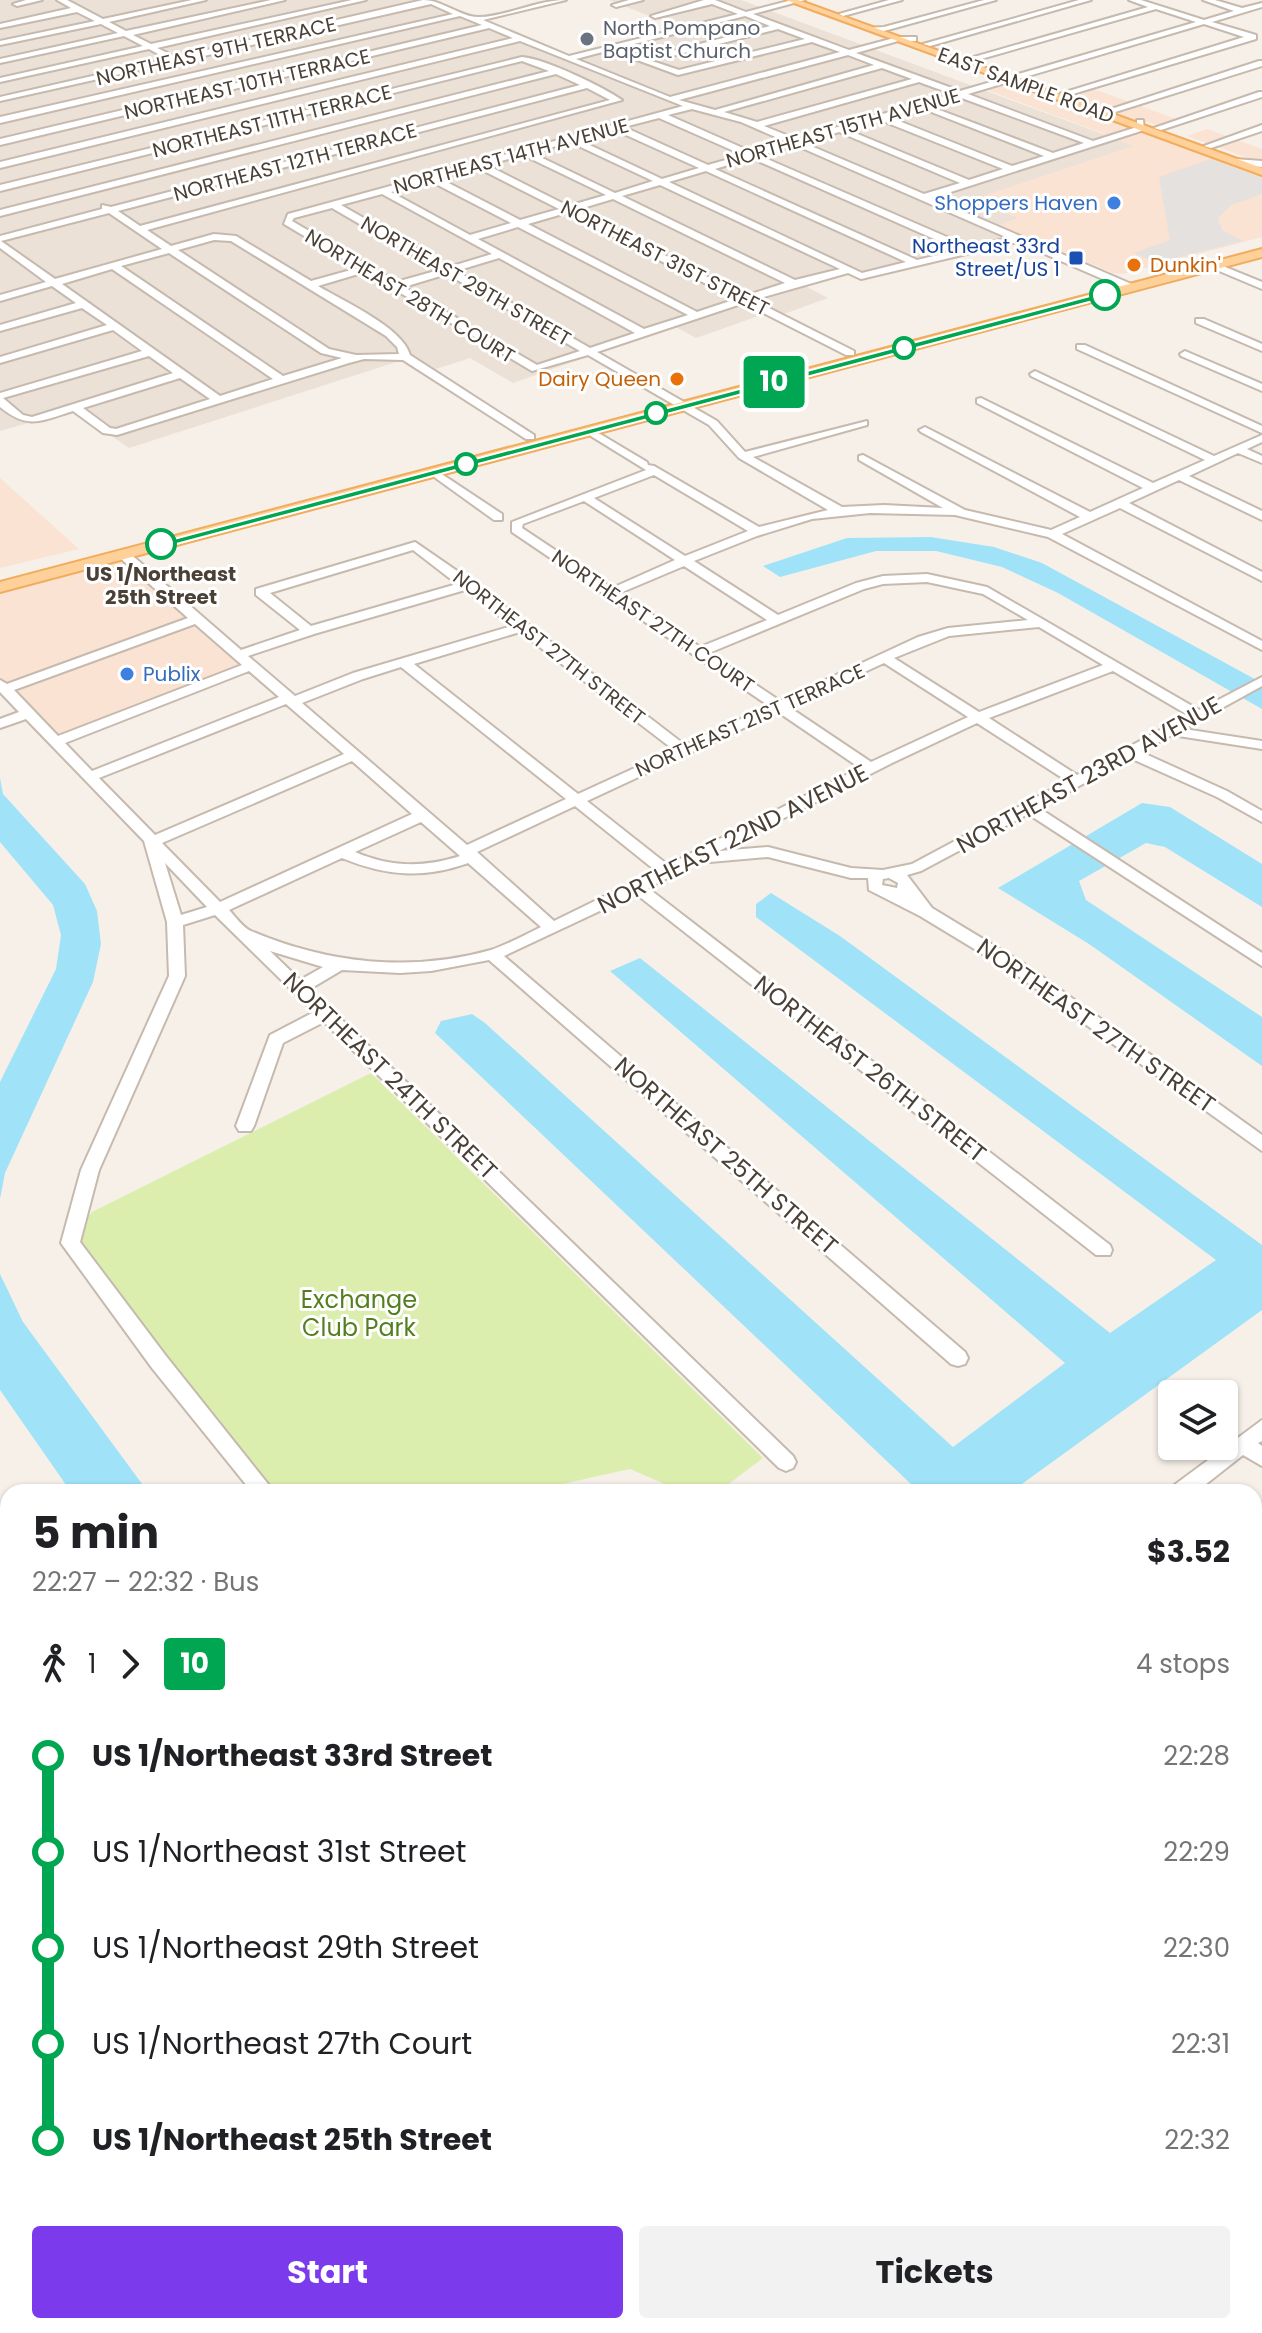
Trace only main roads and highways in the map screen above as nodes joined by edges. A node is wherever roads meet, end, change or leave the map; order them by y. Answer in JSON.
{"nodes":[{"id":1,"x":797,"y":0,"type":"edge"},
{"id":2,"x":1014,"y":78,"type":"junction"},
{"id":3,"x":1140,"y":125,"type":"junction"},
{"id":4,"x":1262,"y":167,"type":"edge"},
{"id":5,"x":1260,"y":248,"type":"edge"},
{"id":6,"x":1126,"y":285,"type":"junction"},
{"id":7,"x":885,"y":344,"type":"junction"},
{"id":8,"x":850,"y":353,"type":"junction"},
{"id":9,"x":865,"y":358,"type":"junction"},
{"id":10,"x":826,"y":369,"type":"junction"},
{"id":11,"x":677,"y":403,"type":"junction"},
{"id":12,"x":530,"y":437,"type":"junction"},
{"id":13,"x":509,"y":452,"type":"junction"},
{"id":14,"x":429,"y":468,"type":"junction"},
{"id":15,"x":406,"y":475,"type":"junction"},
{"id":16,"x":155,"y":535,"type":"junction"},
{"id":17,"x":103,"y":549,"type":"junction"},
{"id":18,"x":123,"y":554,"type":"junction"},
{"id":19,"x":78,"y":566,"type":"junction"},
{"id":20,"x":0,"y":576,"type":"edge"},
{"id":21,"x":0,"y":587,"type":"edge"}],
"edges":[{"from":1,"to":2,"type":"main road","name":"EAST SAMPLE ROAD"},
{"from":1,"to":2,"type":"main road","name":"EAST SAMPLE ROAD"},
{"from":2,"to":3,"type":"main road","name":"EAST SAMPLE ROAD"},
{"from":2,"to":3,"type":"main road","name":"EAST SAMPLE ROAD"},
{"from":3,"to":4,"type":"main road","name":"EAST SAMPLE ROAD"},
{"from":3,"to":4,"type":"main road","name":"EAST SAMPLE ROAD"},
{"from":5,"to":6,"type":"main road"},
{"from":5,"to":6,"type":"main road"},
{"from":6,"to":7,"type":"main road"},
{"from":6,"to":9,"type":"main road"},
{"from":7,"to":8,"type":"main road"},
{"from":7,"to":9,"type":"main road"},
{"from":8,"to":10,"type":"main road"},
{"from":8,"to":11,"type":"main road"},
{"from":9,"to":10,"type":"main road"},
{"from":10,"to":11,"type":"main road"},
{"from":11,"to":12,"type":"main road"},
{"from":11,"to":13,"type":"main road"},
{"from":12,"to":13,"type":"main road"},
{"from":12,"to":14,"type":"main road"},
{"from":13,"to":14,"type":"main road"},
{"from":14,"to":15,"type":"main road"},
{"from":15,"to":16,"type":"main road"},
{"from":15,"to":18,"type":"main road"},
{"from":16,"to":17,"type":"main road"},
{"from":16,"to":18,"type":"main road"},
{"from":17,"to":19,"type":"main road"},
{"from":17,"to":20,"type":"main road"},
{"from":18,"to":19,"type":"main road"},
{"from":19,"to":21,"type":"main road"}]}
